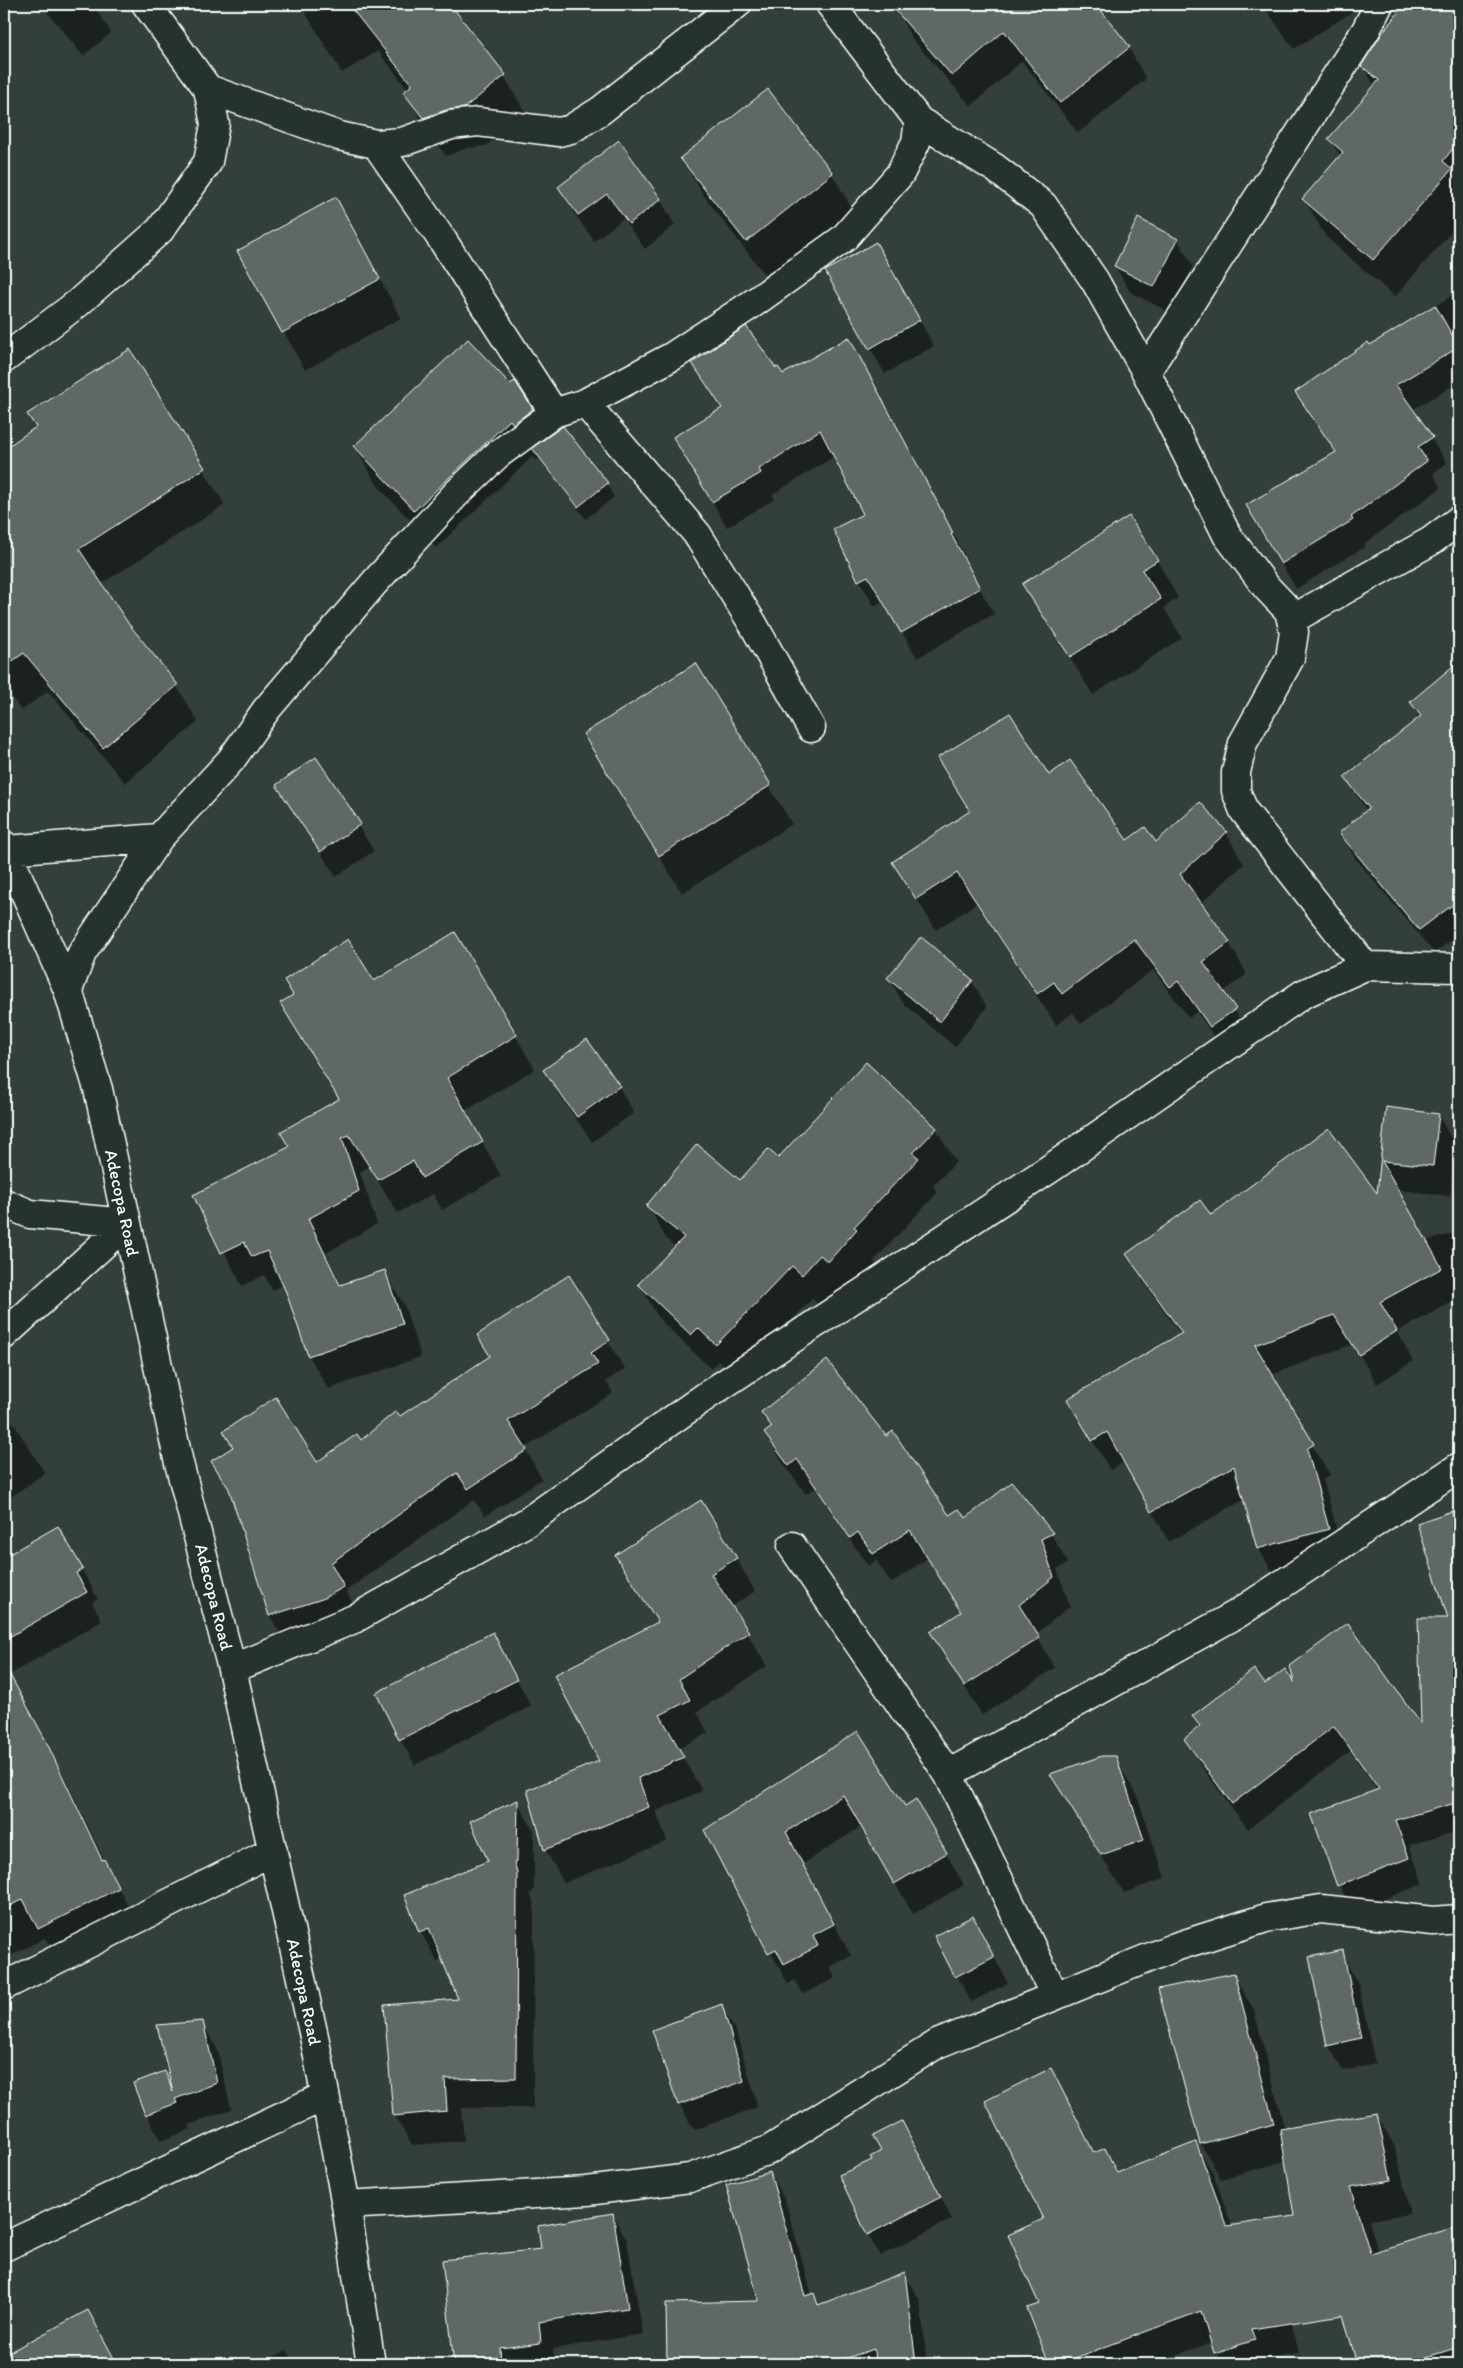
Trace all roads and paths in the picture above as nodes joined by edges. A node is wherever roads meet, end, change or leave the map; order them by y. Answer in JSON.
{"nodes":[{"id":1,"x":736,"y":4,"type":"edge"},
{"id":2,"x":830,"y":4,"type":"edge"},
{"id":3,"x":1380,"y":4,"type":"edge"},
{"id":4,"x":157,"y":8,"type":"edge"},
{"id":5,"x":208,"y":89,"type":"junction"},
{"id":6,"x":919,"y":121,"type":"junction"},
{"id":7,"x":376,"y":144,"type":"junction"},
{"id":8,"x":4,"y":359,"type":"edge"},
{"id":9,"x":1146,"y":372,"type":"junction"},
{"id":10,"x":585,"y":403,"type":"junction"},
{"id":11,"x":554,"y":413,"type":"junction"},
{"id":12,"x":1459,"y":520,"type":"edge"},
{"id":13,"x":1291,"y":620,"type":"junction"},
{"id":14,"x":811,"y":728,"type":"dead end"},
{"id":15,"x":159,"y":838,"type":"junction"},
{"id":16,"x":5,"y":848,"type":"edge"},
{"id":17,"x":1365,"y":966,"type":"junction"},
{"id":18,"x":1459,"y":968,"type":"edge"},
{"id":19,"x":68,"y":990,"type":"junction"},
{"id":20,"x":4,"y":1203,"type":"edge"},
{"id":21,"x":127,"y":1223,"type":"junction"},
{"id":22,"x":4,"y":1335,"type":"edge"},
{"id":23,"x":1459,"y":1467,"type":"edge"},
{"id":24,"x":792,"y":1546,"type":"dead end"},
{"id":25,"x":232,"y":1669,"type":"junction"},
{"id":26,"x":948,"y":1774,"type":"junction"},
{"id":27,"x":273,"y":1852,"type":"junction"},
{"id":28,"x":1459,"y":1919,"type":"edge"},
{"id":29,"x":4,"y":1986,"type":"edge"},
{"id":30,"x":1055,"y":1996,"type":"junction"},
{"id":31,"x":326,"y":2096,"type":"junction"},
{"id":32,"x":346,"y":2205,"type":"junction"},
{"id":33,"x":4,"y":2246,"type":"edge"},
{"id":34,"x":371,"y":2364,"type":"edge"}],
"edges":[{"from":1,"to":7,"type":"street"},
{"from":2,"to":6,"type":"street"},
{"from":3,"to":9,"type":"street"},
{"from":4,"to":5,"type":"street"},
{"from":5,"to":7,"type":"street"},
{"from":5,"to":8,"type":"street"},
{"from":6,"to":9,"type":"street"},
{"from":6,"to":10,"type":"street"},
{"from":7,"to":11,"type":"street"},
{"from":9,"to":13,"type":"street"},
{"from":10,"to":11,"type":"street"},
{"from":10,"to":14,"type":"street"},
{"from":11,"to":15,"type":"street"},
{"from":12,"to":13,"type":"street"},
{"from":13,"to":17,"type":"street"},
{"from":15,"to":16,"type":"street"},
{"from":15,"to":19,"type":"street"},
{"from":16,"to":19,"type":"street","name":"Adecopa Road"},
{"from":17,"to":18,"type":"street"},
{"from":17,"to":25,"type":"street"},
{"from":19,"to":21,"type":"street","name":"Adecopa Road"},
{"from":20,"to":21,"type":"street"},
{"from":21,"to":22,"type":"street"},
{"from":21,"to":25,"type":"street","name":"Adecopa Road"},
{"from":23,"to":26,"type":"street"},
{"from":24,"to":26,"type":"street"},
{"from":25,"to":27,"type":"street","name":"Adecopa Road"},
{"from":26,"to":30,"type":"street"},
{"from":27,"to":29,"type":"street"},
{"from":27,"to":31,"type":"street","name":"Adecopa Road"},
{"from":28,"to":30,"type":"street"},
{"from":30,"to":32,"type":"street"},
{"from":31,"to":32,"type":"street","name":"Adecopa Road"},
{"from":31,"to":33,"type":"street"},
{"from":32,"to":34,"type":"street","name":"Adecopa Road"}]}
